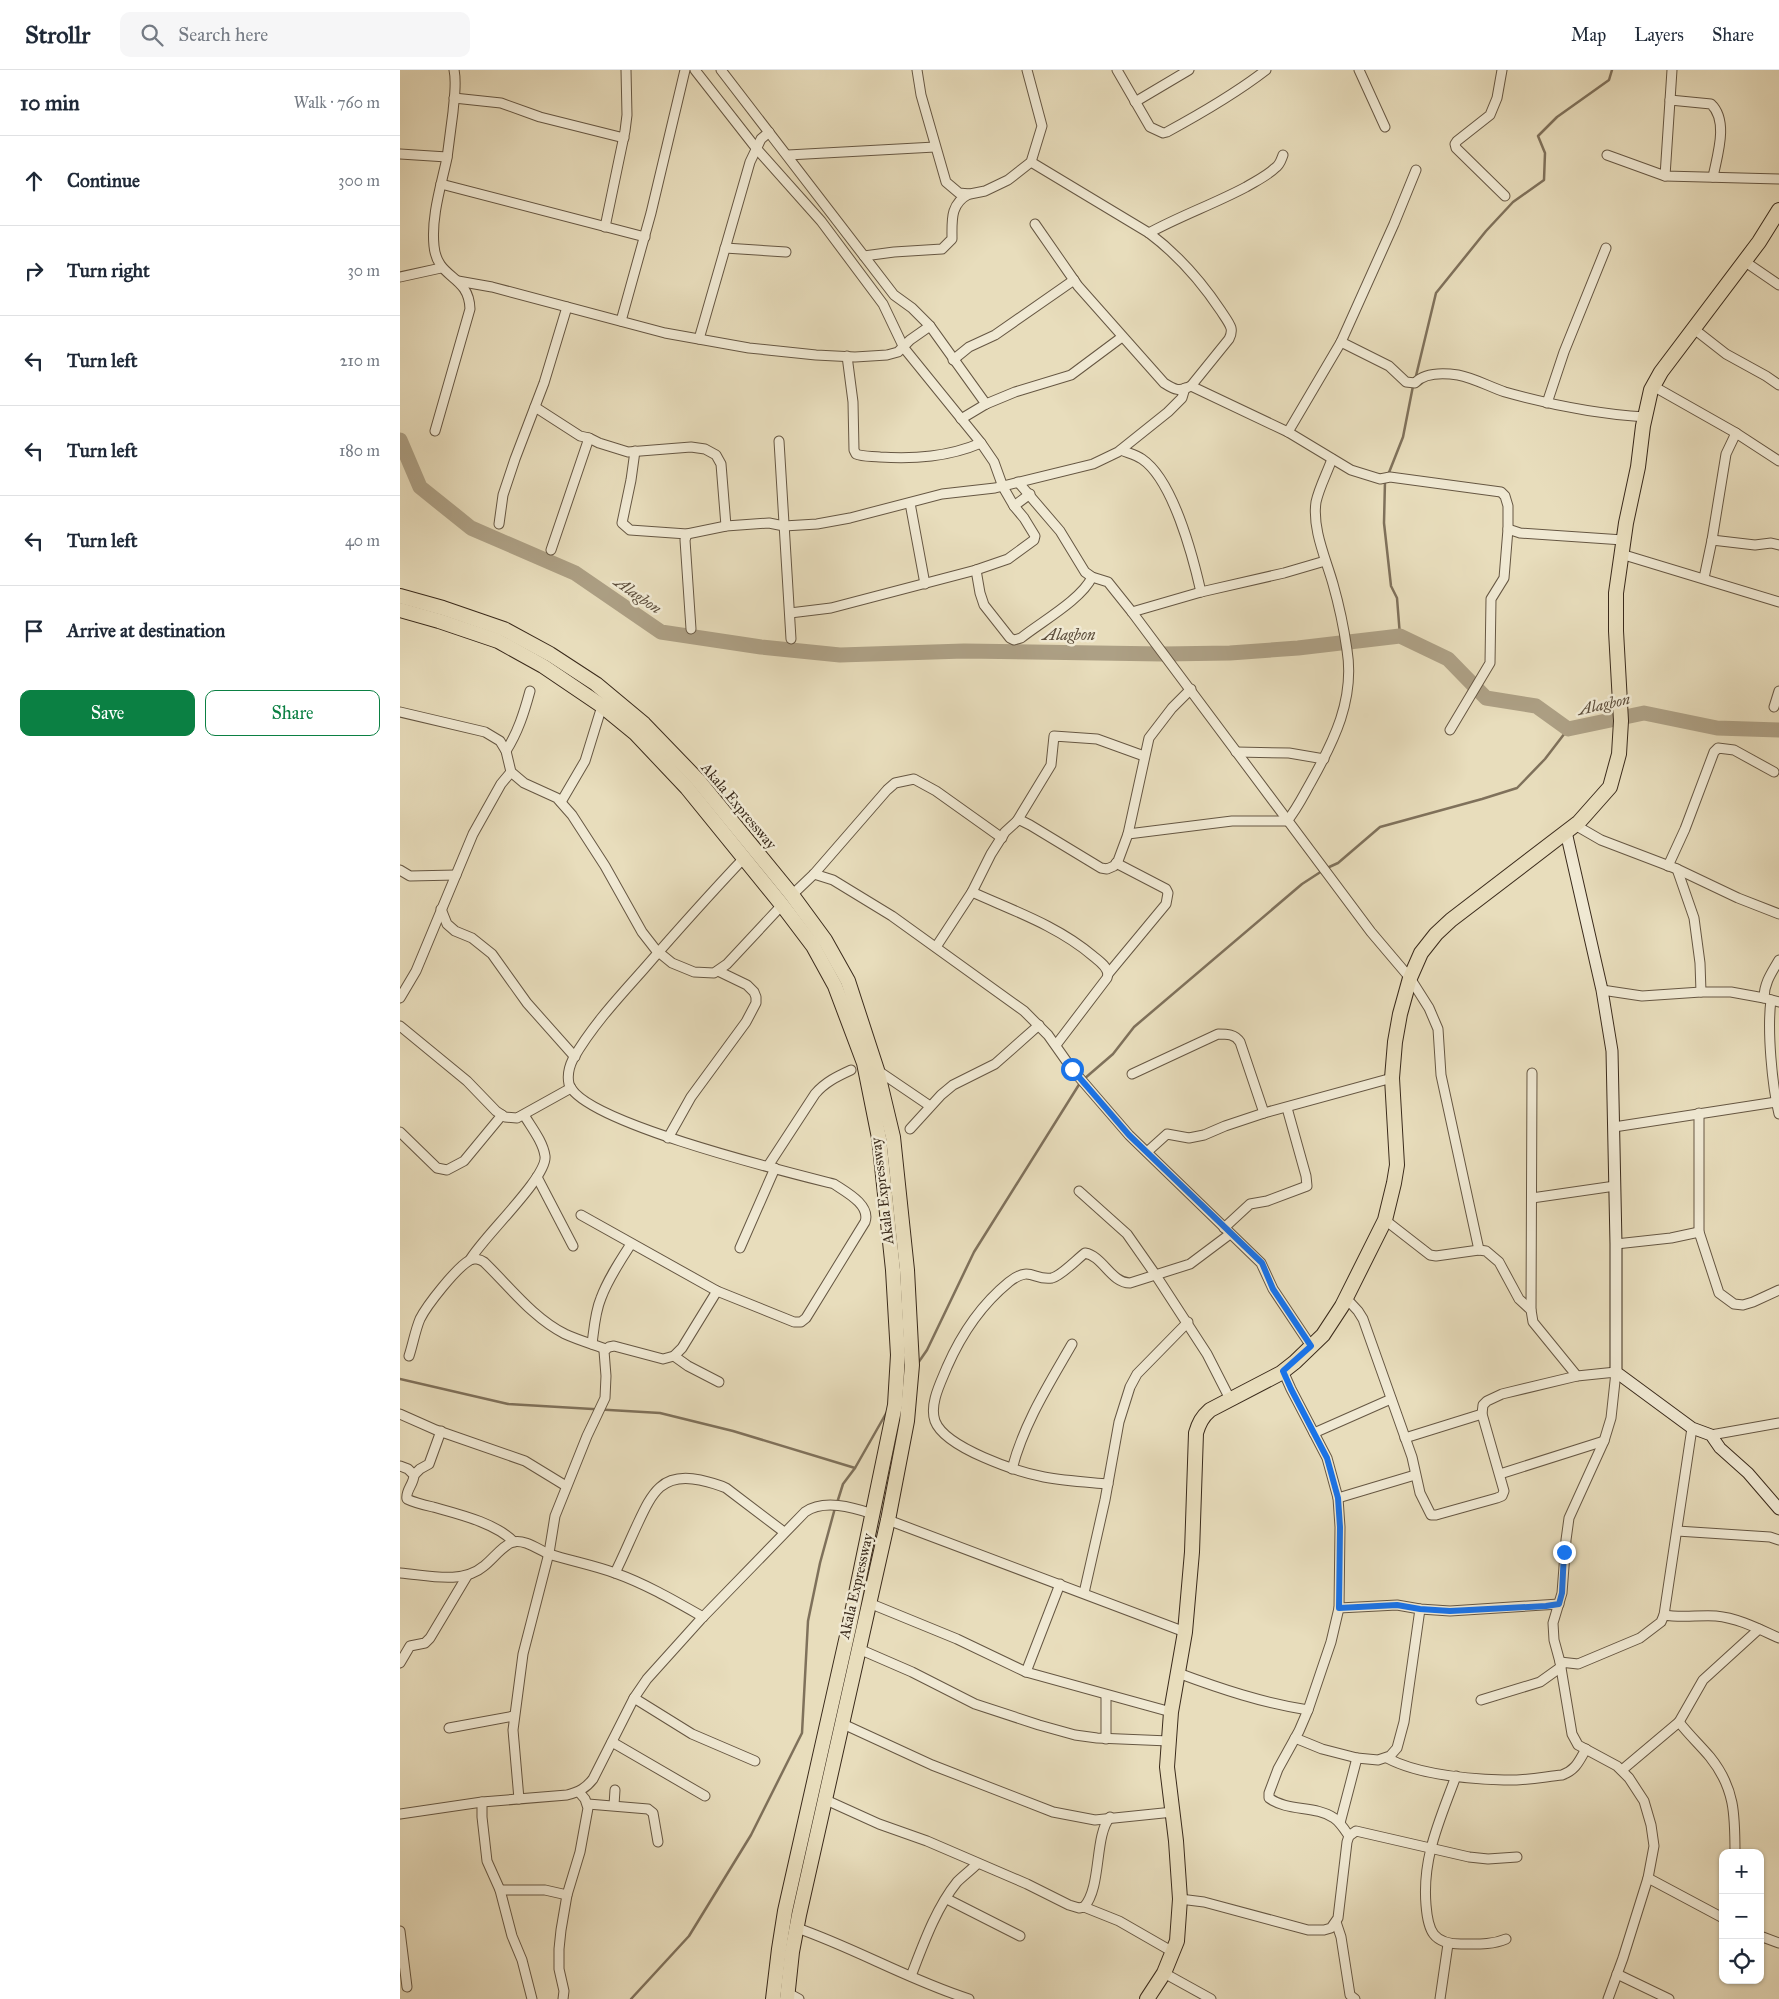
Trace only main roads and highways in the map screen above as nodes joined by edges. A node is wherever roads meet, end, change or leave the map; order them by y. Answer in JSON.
{"nodes":[{"id":1,"x":1779,"y":210,"type":"edge"},
{"id":2,"x":400,"y":596,"type":"edge"},
{"id":3,"x":400,"y":610,"type":"edge"},
{"id":4,"x":441,"y":614,"type":"junction"},
{"id":5,"x":787,"y":900,"type":"junction"},
{"id":6,"x":903,"y":1386,"type":"junction"},
{"id":7,"x":899,"y":1415,"type":"junction"},
{"id":8,"x":856,"y":1629,"type":"junction"},
{"id":9,"x":791,"y":1997,"type":"edge"},
{"id":10,"x":773,"y":1999,"type":"edge"},
{"id":11,"x":1148,"y":1999,"type":"edge"}],
"edges":[{"from":1,"to":11,"type":"main road"},
{"from":2,"to":4,"type":"main road","name":"Akala Expressway"},
{"from":3,"to":4,"type":"main road","name":"Akala Expressway"},
{"from":4,"to":5,"type":"main road","name":"Akala Expressway"},
{"from":4,"to":5,"type":"main road","name":"Akala Expressway"},
{"from":5,"to":6,"type":"main road","name":"Akala Expressway"},
{"from":5,"to":6,"type":"main road","name":"Akala Expressway"},
{"from":6,"to":7,"type":"main road","name":"Akala Expressway"},
{"from":6,"to":7,"type":"main road","name":"Akala Expressway"},
{"from":7,"to":8,"type":"main road","name":"Akala Expressway"},
{"from":7,"to":8,"type":"main road","name":"Akala Expressway"},
{"from":8,"to":9,"type":"main road","name":"Akala Expressway"},
{"from":8,"to":10,"type":"main road","name":"Akala Expressway"}]}
